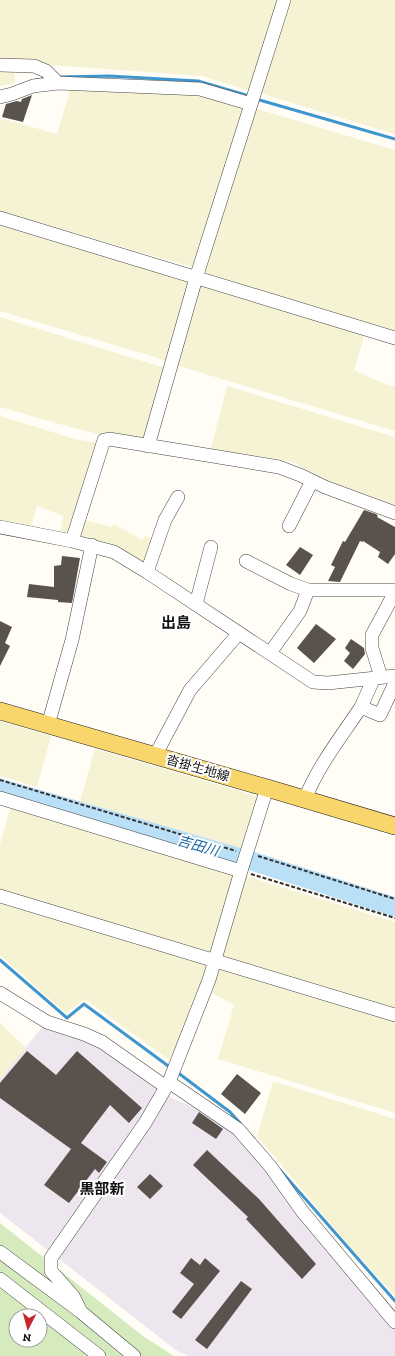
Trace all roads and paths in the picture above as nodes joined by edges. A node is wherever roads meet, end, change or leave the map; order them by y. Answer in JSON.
{"nodes":[{"id":1,"x":284,"y":0,"type":"edge"},
{"id":2,"x":0,"y":65,"type":"edge"},
{"id":3,"x":58,"y":84,"type":"junction"},
{"id":4,"x":0,"y":97,"type":"edge"},
{"id":5,"x":251,"y":104,"type":"junction"},
{"id":6,"x":0,"y":218,"type":"edge"},
{"id":7,"x":196,"y":278,"type":"junction"},
{"id":8,"x":395,"y":338,"type":"edge"},
{"id":9,"x":148,"y":446,"type":"junction"},
{"id":10,"x":312,"y":481,"type":"junction"},
{"id":11,"x":178,"y":497,"type":"dead end"},
{"id":12,"x":395,"y":513,"type":"edge"},
{"id":13,"x":289,"y":526,"type":"dead end"},
{"id":14,"x":0,"y":527,"type":"edge"},
{"id":15,"x":72,"y":541,"type":"junction"},
{"id":16,"x":92,"y":545,"type":"junction"},
{"id":17,"x":211,"y":547,"type":"dead end"},
{"id":18,"x":246,"y":561,"type":"dead end"},
{"id":19,"x":147,"y":572,"type":"junction"},
{"id":20,"x":308,"y":590,"type":"junction"},
{"id":21,"x":395,"y":591,"type":"edge"},
{"id":22,"x":196,"y":604,"type":"junction"},
{"id":23,"x":239,"y":633,"type":"junction"},
{"id":24,"x":270,"y":653,"type":"junction"},
{"id":25,"x":395,"y":676,"type":"edge"},
{"id":26,"x":377,"y":678,"type":"junction"},
{"id":27,"x":395,"y":683,"type":"edge"},
{"id":28,"x":361,"y":707,"type":"junction"},
{"id":29,"x":0,"y":711,"type":"edge"},
{"id":30,"x":48,"y":725,"type":"junction"},
{"id":31,"x":155,"y":756,"type":"junction"},
{"id":32,"x":0,"y":780,"type":"edge"},
{"id":33,"x":267,"y":788,"type":"junction"},
{"id":34,"x":0,"y":798,"type":"edge"},
{"id":35,"x":305,"y":799,"type":"junction"},
{"id":36,"x":74,"y":802,"type":"dead end"},
{"id":37,"x":395,"y":826,"type":"edge"},
{"id":38,"x":241,"y":870,"type":"junction"},
{"id":39,"x":0,"y":896,"type":"edge"},
{"id":40,"x":395,"y":918,"type":"edge"},
{"id":41,"x":215,"y":961,"type":"junction"},
{"id":42,"x":0,"y":993,"type":"edge"},
{"id":43,"x":395,"y":1014,"type":"edge"},
{"id":44,"x":167,"y":1085,"type":"junction"},
{"id":45,"x":0,"y":1252,"type":"edge"},
{"id":46,"x":0,"y":1263,"type":"edge"},
{"id":47,"x":29,"y":1274,"type":"junction"},
{"id":48,"x":0,"y":1279,"type":"edge"},
{"id":49,"x":81,"y":1312,"type":"junction"},
{"id":50,"x":395,"y":1322,"type":"edge"},
{"id":51,"x":99,"y":1356,"type":"edge"},
{"id":52,"x":134,"y":1356,"type":"edge"}],
"edges":[{"from":1,"to":5,"type":"street"},
{"from":2,"to":3,"type":"street"},
{"from":3,"to":4,"type":"street"},
{"from":3,"to":5,"type":"street"},
{"from":5,"to":7,"type":"street"},
{"from":6,"to":7,"type":"street"},
{"from":7,"to":8,"type":"street"},
{"from":7,"to":9,"type":"street"},
{"from":9,"to":10,"type":"street"},
{"from":9,"to":15,"type":"street"},
{"from":10,"to":12,"type":"street"},
{"from":10,"to":13,"type":"street"},
{"from":11,"to":19,"type":"street"},
{"from":14,"to":15,"type":"street"},
{"from":15,"to":16,"type":"street"},
{"from":16,"to":19,"type":"street"},
{"from":16,"to":30,"type":"street"},
{"from":17,"to":22,"type":"street"},
{"from":18,"to":20,"type":"street"},
{"from":19,"to":22,"type":"street"},
{"from":20,"to":21,"type":"street"},
{"from":20,"to":24,"type":"street"},
{"from":21,"to":26,"type":"street"},
{"from":22,"to":23,"type":"street"},
{"from":23,"to":24,"type":"street"},
{"from":23,"to":31,"type":"street"},
{"from":24,"to":26,"type":"street"},
{"from":25,"to":26,"type":"street"},
{"from":26,"to":28,"type":"street"},
{"from":27,"to":28,"type":"street"},
{"from":28,"to":35,"type":"street"},
{"from":29,"to":30,"type":"main road","name":"沓掛生地線"},
{"from":30,"to":31,"type":"main road","name":"沓掛生地線"},
{"from":31,"to":33,"type":"main road","name":"沓掛生地線"},
{"from":32,"to":36,"type":"path"},
{"from":33,"to":35,"type":"main road","name":"沓掛生地線"},
{"from":33,"to":38,"type":"street"},
{"from":34,"to":38,"type":"street"},
{"from":35,"to":37,"type":"main road","name":"沓掛生地線"},
{"from":38,"to":40,"type":"path"},
{"from":38,"to":41,"type":"street"},
{"from":39,"to":41,"type":"street"},
{"from":41,"to":43,"type":"street"},
{"from":41,"to":44,"type":"street"},
{"from":42,"to":44,"type":"street"},
{"from":44,"to":49,"type":"street"},
{"from":44,"to":50,"type":"street"},
{"from":45,"to":47,"type":"street"},
{"from":46,"to":47,"type":"street"},
{"from":47,"to":49,"type":"street"},
{"from":48,"to":51,"type":"street"},
{"from":49,"to":52,"type":"street"}]}
